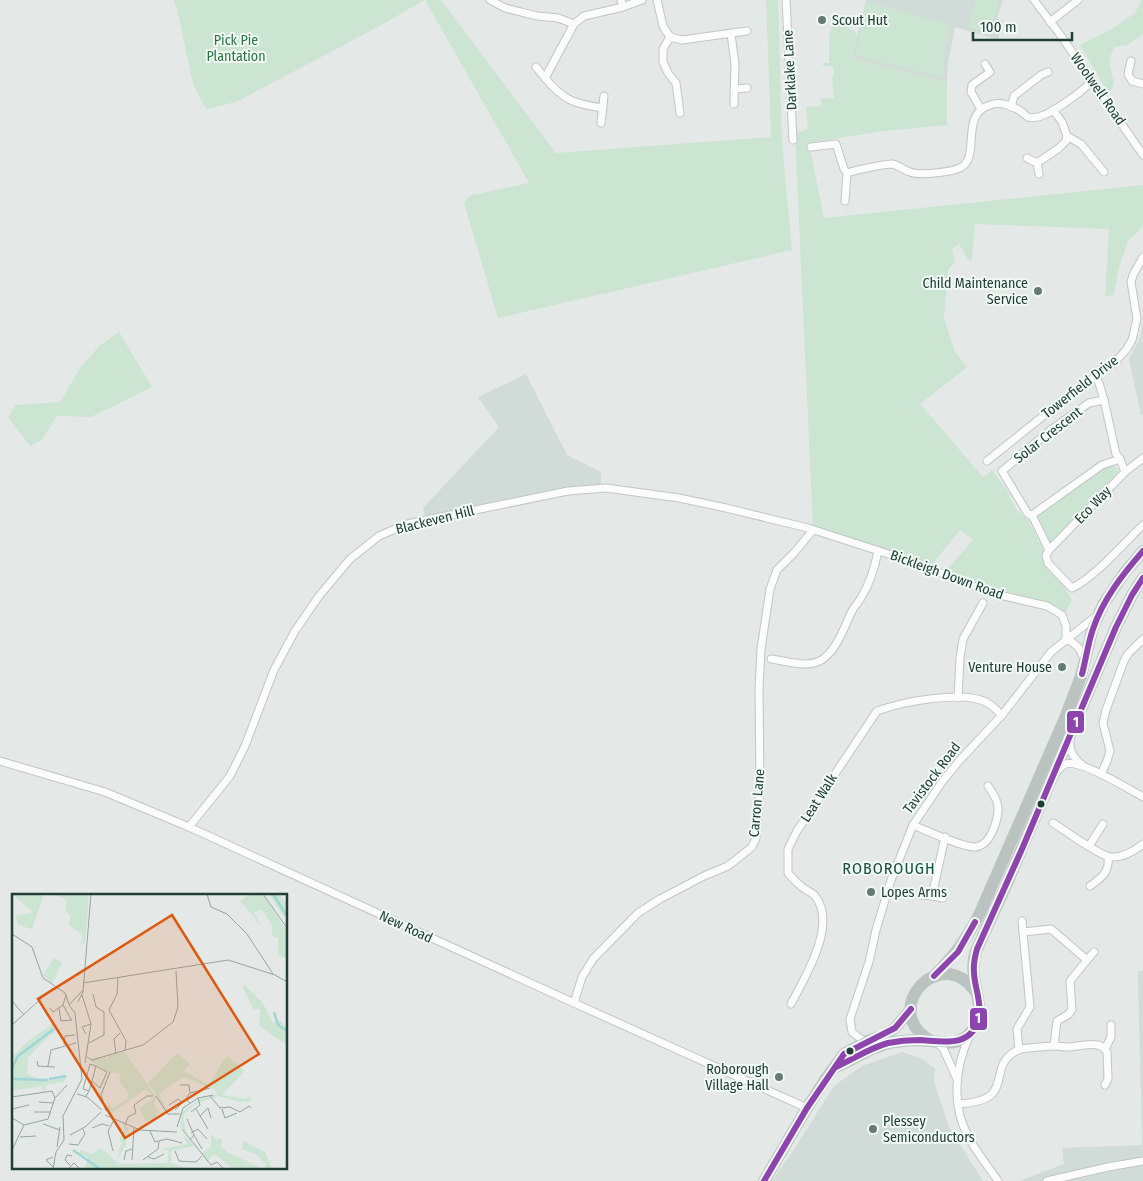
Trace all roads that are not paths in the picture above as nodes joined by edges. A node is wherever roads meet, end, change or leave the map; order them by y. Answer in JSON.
{"nodes":[{"id":1,"x":490,"y":0,"type":"edge"},
{"id":2,"x":642,"y":0,"type":"edge"},
{"id":3,"x":657,"y":0,"type":"edge"},
{"id":4,"x":786,"y":0,"type":"edge"},
{"id":5,"x":1034,"y":0,"type":"edge"},
{"id":6,"x":1078,"y":0,"type":"edge"},
{"id":7,"x":622,"y":3,"type":"edge"},
{"id":8,"x":1050,"y":22,"type":"junction"},
{"id":9,"x":574,"y":24,"type":"junction"},
{"id":10,"x":747,"y":31,"type":"dead end"},
{"id":11,"x":731,"y":34,"type":"junction"},
{"id":12,"x":670,"y":38,"type":"junction"},
{"id":13,"x":1131,"y":61,"type":"dead end"},
{"id":14,"x":985,"y":64,"type":"dead end"},
{"id":15,"x":1036,"y":67,"type":"dead end"},
{"id":16,"x":536,"y":68,"type":"dead end"},
{"id":17,"x":545,"y":78,"type":"junction"},
{"id":18,"x":1093,"y":81,"type":"junction"},
{"id":19,"x":1143,"y":84,"type":"edge"},
{"id":20,"x":747,"y":88,"type":"dead end"},
{"id":21,"x":734,"y":89,"type":"junction"},
{"id":22,"x":604,"y":96,"type":"dead end"},
{"id":23,"x":734,"y":104,"type":"dead end"},
{"id":24,"x":1011,"y":107,"type":"junction"},
{"id":25,"x":603,"y":108,"type":"junction"},
{"id":26,"x":981,"y":109,"type":"junction"},
{"id":27,"x":1053,"y":110,"type":"junction"},
{"id":28,"x":680,"y":113,"type":"dead end"},
{"id":29,"x":601,"y":123,"type":"dead end"},
{"id":30,"x":1067,"y":136,"type":"junction"},
{"id":31,"x":793,"y":140,"type":"dead end"},
{"id":32,"x":812,"y":147,"type":"dead end"},
{"id":33,"x":1143,"y":154,"type":"edge"},
{"id":34,"x":1028,"y":158,"type":"dead end"},
{"id":35,"x":1037,"y":163,"type":"junction"},
{"id":36,"x":1104,"y":172,"type":"dead end"},
{"id":37,"x":847,"y":173,"type":"junction"},
{"id":38,"x":1039,"y":174,"type":"dead end"},
{"id":39,"x":845,"y":201,"type":"dead end"},
{"id":40,"x":1142,"y":261,"type":"edge"},
{"id":41,"x":1096,"y":377,"type":"junction"},
{"id":42,"x":1104,"y":400,"type":"junction"},
{"id":43,"x":1143,"y":458,"type":"edge"},
{"id":44,"x":1120,"y":459,"type":"junction"},
{"id":45,"x":987,"y":461,"type":"dead end"},
{"id":46,"x":1125,"y":472,"type":"junction"},
{"id":47,"x":1032,"y":515,"type":"junction"},
{"id":48,"x":1143,"y":525,"type":"edge"},
{"id":49,"x":810,"y":529,"type":"junction"},
{"id":50,"x":878,"y":551,"type":"junction"},
{"id":51,"x":1143,"y":551,"type":"edge"},
{"id":52,"x":1048,"y":552,"type":"junction"},
{"id":53,"x":1143,"y":578,"type":"edge"},
{"id":54,"x":983,"y":603,"type":"dead end"},
{"id":55,"x":1100,"y":611,"type":"junction"},
{"id":56,"x":1066,"y":639,"type":"junction"},
{"id":57,"x":1143,"y":639,"type":"edge"},
{"id":58,"x":771,"y":659,"type":"dead end"},
{"id":59,"x":1084,"y":663,"type":"junction"},
{"id":60,"x":958,"y":698,"type":"junction"},
{"id":61,"x":1002,"y":715,"type":"junction"},
{"id":62,"x":1074,"y":723,"type":"junction"},
{"id":63,"x":0,"y":761,"type":"edge"},
{"id":64,"x":1083,"y":766,"type":"junction"},
{"id":65,"x":1101,"y":774,"type":"junction"},
{"id":66,"x":988,"y":786,"type":"dead end"},
{"id":67,"x":1048,"y":787,"type":"junction"},
{"id":68,"x":1143,"y":797,"type":"edge"},
{"id":69,"x":1053,"y":823,"type":"dead end"},
{"id":70,"x":1103,"y":824,"type":"dead end"},
{"id":71,"x":914,"y":825,"type":"junction"},
{"id":72,"x":189,"y":827,"type":"junction"},
{"id":73,"x":945,"y":837,"type":"junction"},
{"id":74,"x":1143,"y":844,"type":"edge"},
{"id":75,"x":1089,"y":846,"type":"junction"},
{"id":76,"x":1108,"y":856,"type":"junction"},
{"id":77,"x":1090,"y":886,"type":"dead end"},
{"id":78,"x":922,"y":895,"type":"dead end"},
{"id":79,"x":932,"y":896,"type":"junction"},
{"id":80,"x":943,"y":898,"type":"dead end"},
{"id":81,"x":1022,"y":921,"type":"dead end"},
{"id":82,"x":1023,"y":932,"type":"junction"},
{"id":83,"x":1094,"y":952,"type":"dead end"},
{"id":84,"x":1087,"y":960,"type":"junction"},
{"id":85,"x":934,"y":976,"type":"junction"},
{"id":86,"x":976,"y":992,"type":"junction"},
{"id":87,"x":574,"y":1003,"type":"junction"},
{"id":88,"x":791,"y":1004,"type":"dead end"},
{"id":89,"x":911,"y":1009,"type":"junction"},
{"id":90,"x":1111,"y":1025,"type":"dead end"},
{"id":91,"x":972,"y":1030,"type":"junction"},
{"id":92,"x":865,"y":1042,"type":"junction"},
{"id":93,"x":934,"y":1042,"type":"junction"},
{"id":94,"x":1054,"y":1046,"type":"junction"},
{"id":95,"x":1105,"y":1049,"type":"junction"},
{"id":96,"x":1019,"y":1050,"type":"junction"},
{"id":97,"x":836,"y":1066,"type":"junction"},
{"id":98,"x":957,"y":1079,"type":"junction"},
{"id":99,"x":1105,"y":1085,"type":"dead end"},
{"id":100,"x":958,"y":1104,"type":"junction"},
{"id":101,"x":807,"y":1108,"type":"junction"},
{"id":102,"x":1143,"y":1161,"type":"edge"},
{"id":103,"x":764,"y":1181,"type":"edge"},
{"id":104,"x":998,"y":1181,"type":"edge"},
{"id":105,"x":1047,"y":1181,"type":"edge"}],
"edges":[{"from":1,"to":9,"type":"street"},
{"from":2,"to":7,"type":"street"},
{"from":3,"to":12,"type":"street"},
{"from":4,"to":31,"type":"street","name":"Darklake Lane"},
{"from":5,"to":8,"type":"street","name":"Woolwell Road"},
{"from":6,"to":8,"type":"street"},
{"from":7,"to":9,"type":"street"},
{"from":8,"to":18,"type":"street","name":"Woolwell Road"},
{"from":9,"to":17,"type":"street"},
{"from":10,"to":11,"type":"street"},
{"from":11,"to":12,"type":"street"},
{"from":11,"to":21,"type":"street"},
{"from":12,"to":28,"type":"street"},
{"from":13,"to":19,"type":"street"},
{"from":14,"to":26,"type":"street"},
{"from":15,"to":24,"type":"street"},
{"from":16,"to":17,"type":"street"},
{"from":17,"to":25,"type":"street"},
{"from":18,"to":27,"type":"street"},
{"from":18,"to":33,"type":"street","name":"Woolwell Road"},
{"from":20,"to":21,"type":"street"},
{"from":21,"to":23,"type":"street"},
{"from":22,"to":25,"type":"street"},
{"from":24,"to":26,"type":"street"},
{"from":24,"to":27,"type":"street"},
{"from":25,"to":29,"type":"street"},
{"from":26,"to":37,"type":"street"},
{"from":27,"to":30,"type":"street"},
{"from":30,"to":35,"type":"street"},
{"from":30,"to":36,"type":"street"},
{"from":32,"to":37,"type":"street"},
{"from":34,"to":35,"type":"street"},
{"from":35,"to":38,"type":"street"},
{"from":37,"to":39,"type":"street"},
{"from":40,"to":41,"type":"street","name":"Towerfield Drive"},
{"from":41,"to":42,"type":"street"},
{"from":41,"to":45,"type":"street","name":"Towerfield Drive"},
{"from":42,"to":44,"type":"street"},
{"from":42,"to":47,"type":"street","name":"Solar Crescent"},
{"from":43,"to":46,"type":"street","name":"Eco Way"},
{"from":44,"to":46,"type":"street"},
{"from":44,"to":47,"type":"street"},
{"from":46,"to":52,"type":"street","name":"Eco Way"},
{"from":47,"to":52,"type":"street"},
{"from":48,"to":52,"type":"street"},
{"from":49,"to":50,"type":"street","name":"Bickleigh Down Road"},
{"from":49,"to":72,"type":"street","name":"Blackeven Hill"},
{"from":49,"to":87,"type":"street","name":"Carron Lane"},
{"from":50,"to":56,"type":"street","name":"Bickleigh Down Road"},
{"from":50,"to":58,"type":"street"},
{"from":51,"to":55,"type":"highway","name":"Tavistock Road"},
{"from":53,"to":62,"type":"highway"},
{"from":54,"to":60,"type":"street"},
{"from":55,"to":56,"type":"street","name":"Tavistock Road"},
{"from":55,"to":59,"type":"highway","name":"Tavistock Road"},
{"from":56,"to":59,"type":"street"},
{"from":56,"to":61,"type":"street","name":"Tavistock Road"},
{"from":57,"to":65,"type":"street"},
{"from":59,"to":85,"type":"highway","name":"Tavistock Road"},
{"from":60,"to":61,"type":"street","name":"Leat Walk"},
{"from":60,"to":88,"type":"street","name":"Leat Walk"},
{"from":61,"to":71,"type":"street","name":"Tavistock Road"},
{"from":62,"to":64,"type":"street"},
{"from":62,"to":67,"type":"highway"},
{"from":63,"to":72,"type":"street","name":"New Road"},
{"from":64,"to":65,"type":"street"},
{"from":64,"to":67,"type":"street"},
{"from":65,"to":68,"type":"street"},
{"from":66,"to":73,"type":"street"},
{"from":67,"to":86,"type":"highway"},
{"from":69,"to":75,"type":"street"},
{"from":70,"to":75,"type":"street"},
{"from":71,"to":73,"type":"street"},
{"from":71,"to":92,"type":"street","name":"Tavistock Road"},
{"from":72,"to":87,"type":"street","name":"New Road"},
{"from":73,"to":79,"type":"street"},
{"from":74,"to":76,"type":"street"},
{"from":75,"to":76,"type":"street"},
{"from":76,"to":77,"type":"street"},
{"from":78,"to":79,"type":"street"},
{"from":79,"to":80,"type":"street"},
{"from":81,"to":82,"type":"street"},
{"from":82,"to":84,"type":"street"},
{"from":82,"to":96,"type":"street"},
{"from":83,"to":84,"type":"street"},
{"from":84,"to":94,"type":"street"},
{"from":85,"to":86,"type":"highway"},
{"from":85,"to":89,"type":"highway","name":"Tavistock Road"},
{"from":86,"to":91,"type":"highway"},
{"from":87,"to":101,"type":"street","name":"New Road"},
{"from":89,"to":92,"type":"highway","name":"Tavistock Road"},
{"from":89,"to":93,"type":"highway"},
{"from":90,"to":95,"type":"street"},
{"from":91,"to":93,"type":"highway","name":"Tavistock Road"},
{"from":91,"to":98,"type":"street"},
{"from":92,"to":97,"type":"highway","name":"Tavistock Road"},
{"from":93,"to":97,"type":"highway","name":"Tavistock Road"},
{"from":93,"to":98,"type":"street"},
{"from":94,"to":95,"type":"street"},
{"from":94,"to":96,"type":"street"},
{"from":95,"to":99,"type":"street"},
{"from":96,"to":100,"type":"street"},
{"from":97,"to":101,"type":"highway","name":"Tavistock Road"},
{"from":98,"to":100,"type":"street"},
{"from":100,"to":104,"type":"street"},
{"from":101,"to":103,"type":"highway","name":"Tavistock Road"},
{"from":102,"to":105,"type":"street"}]}
